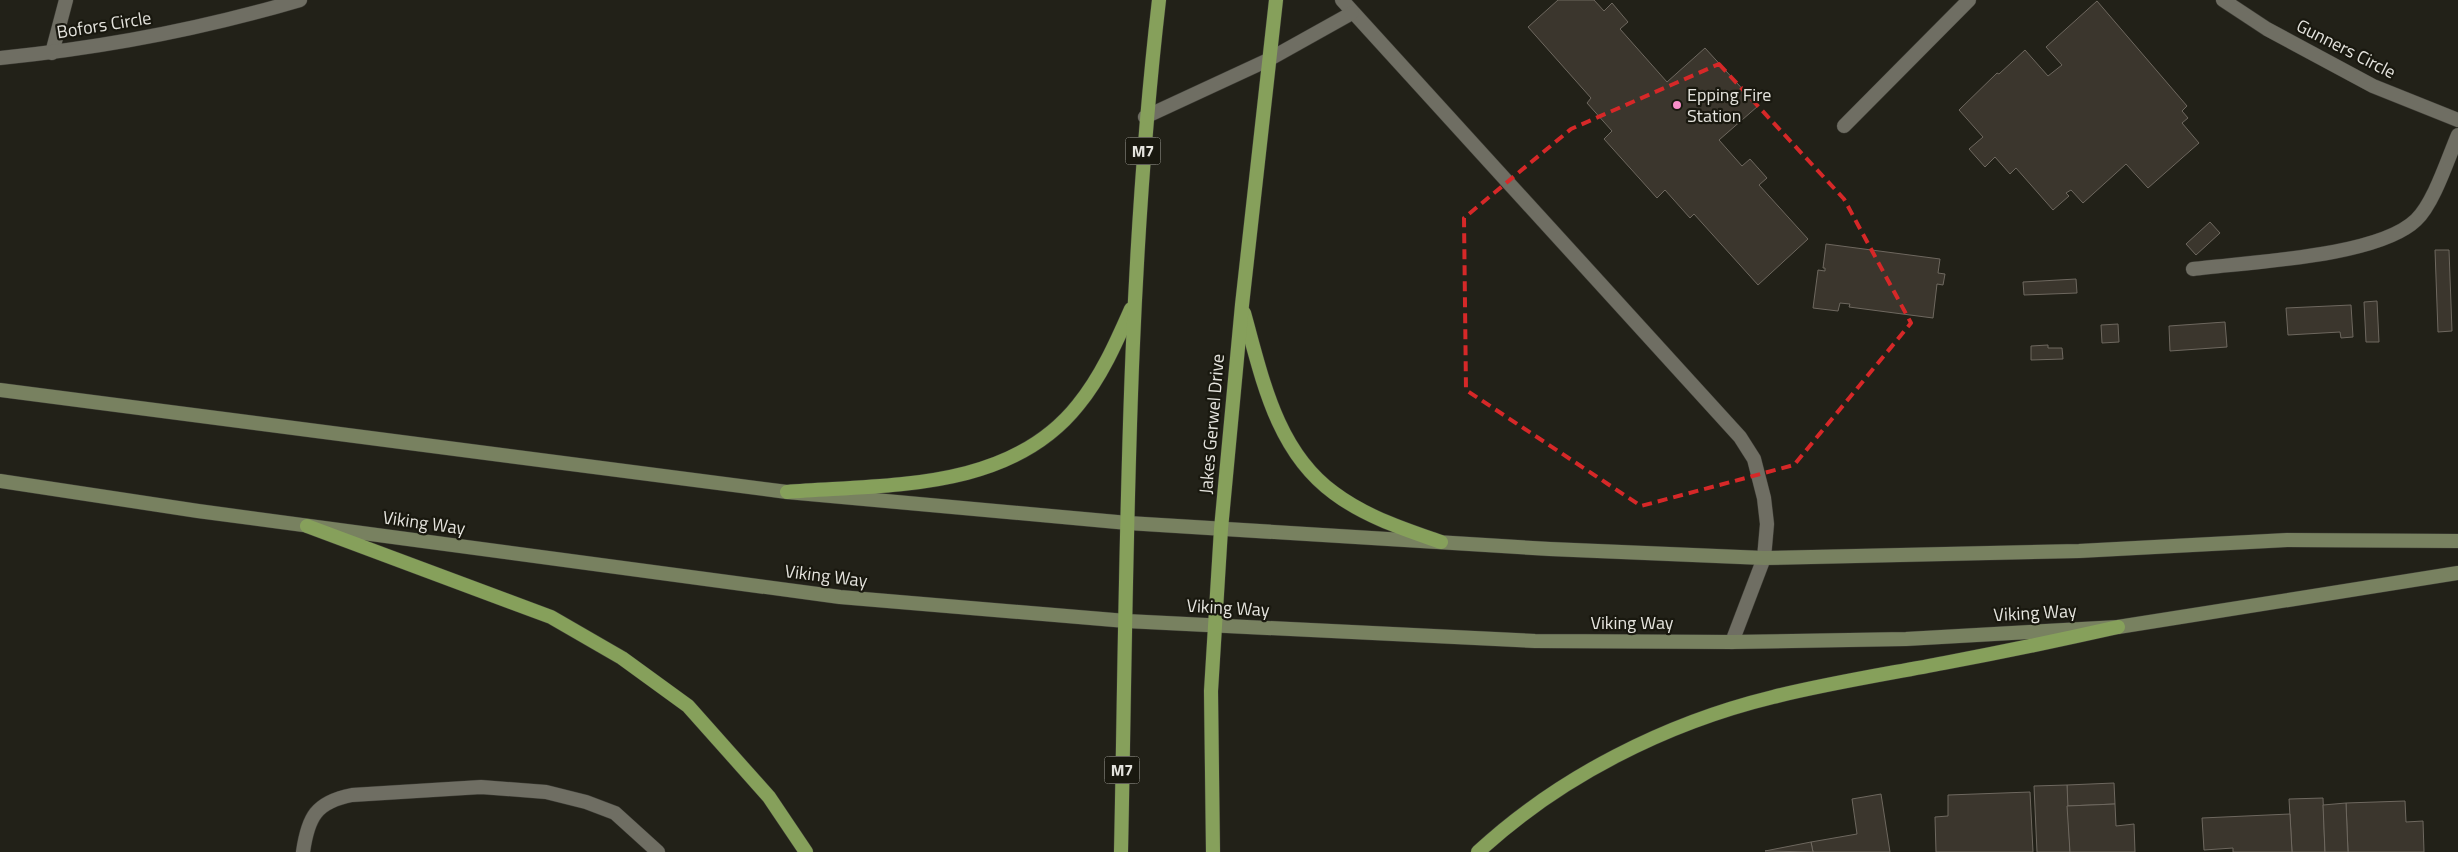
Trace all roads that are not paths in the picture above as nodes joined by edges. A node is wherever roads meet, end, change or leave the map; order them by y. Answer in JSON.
{"nodes":[{"id":1,"x":66,"y":0,"type":"edge"},
{"id":2,"x":300,"y":0,"type":"edge"},
{"id":3,"x":1159,"y":0,"type":"edge"},
{"id":4,"x":1276,"y":0,"type":"edge"},
{"id":5,"x":1342,"y":0,"type":"edge"},
{"id":6,"x":1969,"y":0,"type":"edge"},
{"id":7,"x":2223,"y":0,"type":"edge"},
{"id":8,"x":1352,"y":13,"type":"junction"},
{"id":9,"x":52,"y":53,"type":"junction"},
{"id":10,"x":0,"y":58,"type":"edge"},
{"id":11,"x":1268,"y":60,"type":"junction"},
{"id":12,"x":1145,"y":117,"type":"junction"},
{"id":13,"x":2458,"y":120,"type":"edge"},
{"id":14,"x":1844,"y":126,"type":"dead end"},
{"id":15,"x":2458,"y":135,"type":"edge"},
{"id":16,"x":2193,"y":269,"type":"dead end"},
{"id":17,"x":1134,"y":303,"type":"junction"},
{"id":18,"x":1242,"y":305,"type":"junction"},
{"id":19,"x":0,"y":390,"type":"edge"},
{"id":20,"x":0,"y":481,"type":"edge"},
{"id":21,"x":786,"y":492,"type":"junction"},
{"id":22,"x":1128,"y":523,"type":"junction"},
{"id":23,"x":306,"y":526,"type":"junction"},
{"id":24,"x":1221,"y":529,"type":"junction"},
{"id":25,"x":2458,"y":541,"type":"edge"},
{"id":26,"x":1441,"y":542,"type":"junction"},
{"id":27,"x":1764,"y":558,"type":"junction"},
{"id":28,"x":2458,"y":573,"type":"edge"},
{"id":29,"x":1126,"y":621,"type":"junction"},
{"id":30,"x":1215,"y":626,"type":"junction"},
{"id":31,"x":2118,"y":627,"type":"junction"},
{"id":32,"x":1732,"y":642,"type":"junction"},
{"id":33,"x":303,"y":852,"type":"edge"},
{"id":34,"x":658,"y":852,"type":"edge"},
{"id":35,"x":806,"y":852,"type":"edge"},
{"id":36,"x":1121,"y":852,"type":"edge"},
{"id":37,"x":1213,"y":852,"type":"edge"},
{"id":38,"x":1478,"y":852,"type":"edge"}],
"edges":[{"from":1,"to":9,"type":"street"},
{"from":2,"to":9,"type":"street","name":"Bofors Circle"},
{"from":3,"to":12,"type":"highway","number":"M7"},
{"from":4,"to":11,"type":"highway","name":"Jakes Gerwel Drive"},
{"from":5,"to":8,"type":"street"},
{"from":6,"to":14,"type":"street"},
{"from":7,"to":13,"type":"street","name":"Gunners Circle"},
{"from":8,"to":11,"type":"street"},
{"from":8,"to":27,"type":"street"},
{"from":9,"to":10,"type":"street","name":"Bofors Circle"},
{"from":11,"to":12,"type":"street"},
{"from":11,"to":18,"type":"highway","name":"Jakes Gerwel Drive"},
{"from":12,"to":17,"type":"highway","number":"M7"},
{"from":15,"to":16,"type":"street"},
{"from":17,"to":21,"type":"highway"},
{"from":17,"to":22,"type":"highway","number":"M7"},
{"from":18,"to":24,"type":"highway","name":"Jakes Gerwel Drive"},
{"from":18,"to":26,"type":"highway"},
{"from":19,"to":21,"type":"main road"},
{"from":20,"to":23,"type":"main road","name":"Viking Way"},
{"from":21,"to":22,"type":"main road"},
{"from":22,"to":24,"type":"main road"},
{"from":22,"to":29,"type":"highway","number":"M7"},
{"from":23,"to":29,"type":"main road","name":"Viking Way"},
{"from":23,"to":35,"type":"highway"},
{"from":24,"to":26,"type":"main road"},
{"from":24,"to":30,"type":"highway","name":"Jakes Gerwel Drive"},
{"from":25,"to":27,"type":"main road"},
{"from":26,"to":27,"type":"main road"},
{"from":27,"to":32,"type":"street"},
{"from":28,"to":31,"type":"main road","name":"Viking Way"},
{"from":29,"to":30,"type":"main road","name":"Viking Way"},
{"from":29,"to":36,"type":"highway","number":"M7"},
{"from":30,"to":32,"type":"main road","name":"Viking Way"},
{"from":30,"to":37,"type":"highway","name":"Jakes Gerwel Drive"},
{"from":31,"to":32,"type":"main road","name":"Viking Way"},
{"from":31,"to":38,"type":"highway"},
{"from":33,"to":34,"type":"street"}]}
